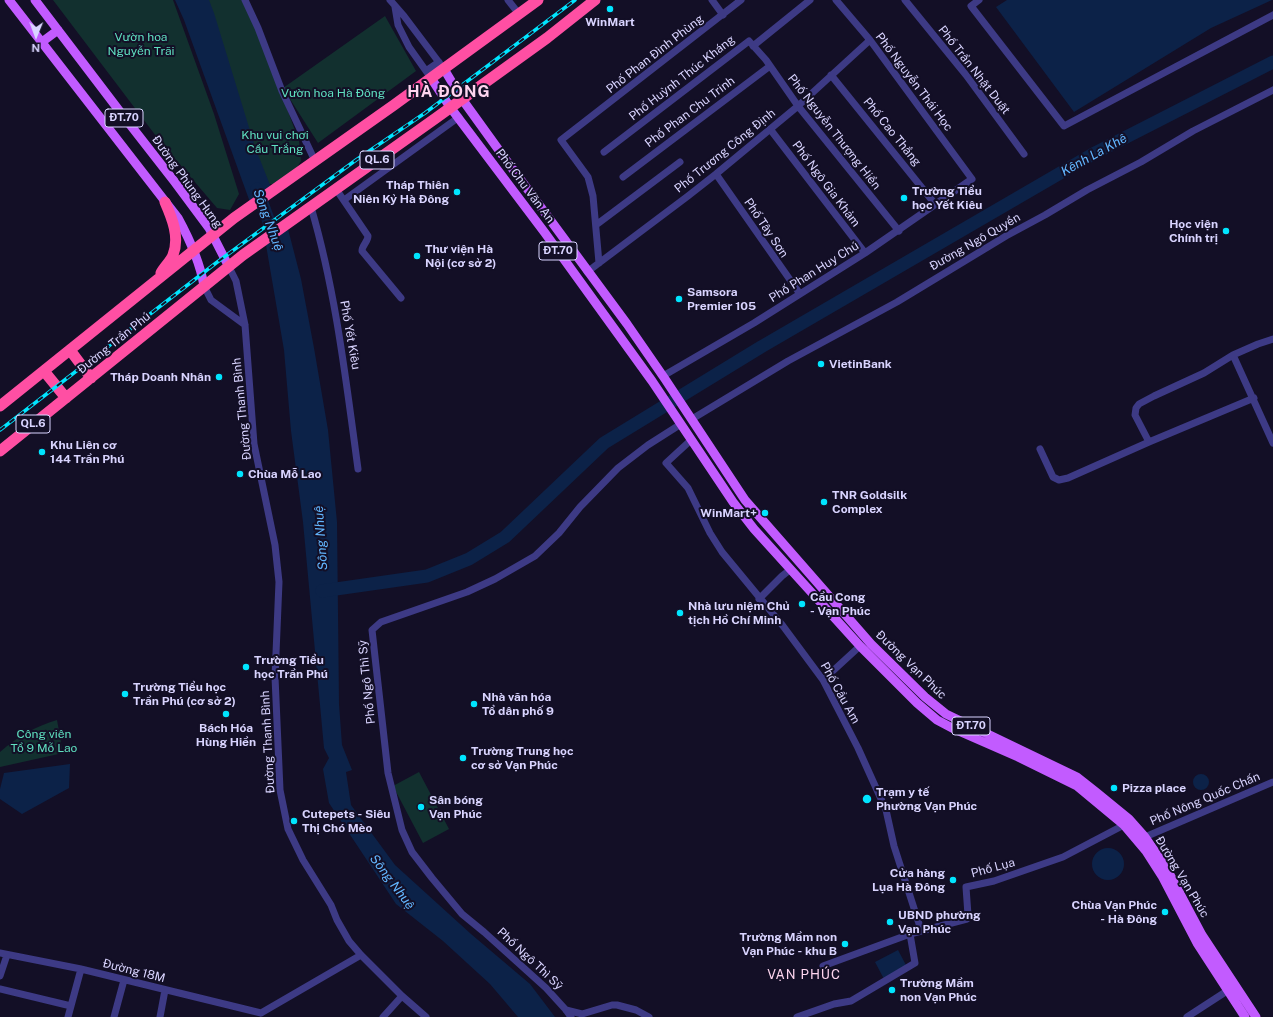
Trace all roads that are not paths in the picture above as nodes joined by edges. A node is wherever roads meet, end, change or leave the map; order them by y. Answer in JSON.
{"nodes":[{"id":1,"x":9,"y":0,"type":"edge"},
{"id":2,"x":35,"y":0,"type":"edge"},
{"id":3,"x":245,"y":0,"type":"edge"},
{"id":4,"x":390,"y":0,"type":"edge"},
{"id":5,"x":508,"y":0,"type":"edge"},
{"id":6,"x":538,"y":0,"type":"edge"},
{"id":7,"x":595,"y":0,"type":"edge"},
{"id":8,"x":712,"y":0,"type":"edge"},
{"id":9,"x":741,"y":0,"type":"edge"},
{"id":10,"x":810,"y":0,"type":"edge"},
{"id":11,"x":836,"y":0,"type":"edge"},
{"id":12,"x":905,"y":0,"type":"edge"},
{"id":13,"x":979,"y":0,"type":"edge"},
{"id":14,"x":395,"y":7,"type":"junction"},
{"id":15,"x":519,"y":14,"type":"junction"},
{"id":16,"x":723,"y":15,"type":"junction"},
{"id":17,"x":1273,"y":15,"type":"edge"},
{"id":18,"x":58,"y":30,"type":"junction"},
{"id":19,"x":870,"y":40,"type":"junction"},
{"id":20,"x":42,"y":42,"type":"junction"},
{"id":21,"x":753,"y":46,"type":"junction"},
{"id":22,"x":441,"y":66,"type":"junction"},
{"id":23,"x":770,"y":66,"type":"junction"},
{"id":24,"x":429,"y":75,"type":"junction"},
{"id":25,"x":831,"y":75,"type":"junction"},
{"id":26,"x":1273,"y":90,"type":"edge"},
{"id":27,"x":462,"y":99,"type":"junction"},
{"id":28,"x":798,"y":106,"type":"junction"},
{"id":29,"x":450,"y":107,"type":"junction"},
{"id":30,"x":470,"y":110,"type":"junction"},
{"id":31,"x":458,"y":117,"type":"junction"},
{"id":32,"x":770,"y":129,"type":"junction"},
{"id":33,"x":604,"y":152,"type":"dead end"},
{"id":34,"x":1024,"y":154,"type":"dead end"},
{"id":35,"x":315,"y":161,"type":"junction"},
{"id":36,"x":680,"y":162,"type":"dead end"},
{"id":37,"x":716,"y":174,"type":"junction"},
{"id":38,"x":623,"y":176,"type":"dead end"},
{"id":39,"x":972,"y":179,"type":"joint"},
{"id":40,"x":336,"y":189,"type":"junction"},
{"id":41,"x":344,"y":200,"type":"junction"},
{"id":42,"x":165,"y":202,"type":"junction"},
{"id":43,"x":936,"y":204,"type":"junction"},
{"id":44,"x":307,"y":210,"type":"junction"},
{"id":45,"x":596,"y":225,"type":"junction"},
{"id":46,"x":554,"y":226,"type":"junction"},
{"id":47,"x":899,"y":231,"type":"junction"},
{"id":48,"x":545,"y":233,"type":"junction"},
{"id":49,"x":212,"y":236,"type":"junction"},
{"id":50,"x":193,"y":251,"type":"junction"},
{"id":51,"x":865,"y":253,"type":"junction"},
{"id":52,"x":598,"y":263,"type":"junction"},
{"id":53,"x":229,"y":267,"type":"junction"},
{"id":54,"x":587,"y":272,"type":"junction"},
{"id":55,"x":158,"y":280,"type":"junction"},
{"id":56,"x":204,"y":286,"type":"junction"},
{"id":57,"x":800,"y":294,"type":"junction"},
{"id":58,"x":400,"y":298,"type":"dead end"},
{"id":59,"x":245,"y":325,"type":"junction"},
{"id":60,"x":635,"y":337,"type":"junction"},
{"id":61,"x":1273,"y":339,"type":"edge"},
{"id":62,"x":624,"y":344,"type":"junction"},
{"id":63,"x":70,"y":350,"type":"junction"},
{"id":64,"x":1233,"y":355,"type":"junction"},
{"id":65,"x":44,"y":371,"type":"junction"},
{"id":66,"x":91,"y":378,"type":"junction"},
{"id":67,"x":664,"y":378,"type":"junction"},
{"id":68,"x":653,"y":384,"type":"junction"},
{"id":69,"x":66,"y":398,"type":"junction"},
{"id":70,"x":1254,"y":398,"type":"junction"},
{"id":71,"x":0,"y":406,"type":"edge"},
{"id":72,"x":690,"y":416,"type":"junction"},
{"id":73,"x":680,"y":422,"type":"junction"},
{"id":74,"x":691,"y":440,"type":"junction"},
{"id":75,"x":1149,"y":442,"type":"junction"},
{"id":76,"x":1273,"y":443,"type":"edge"},
{"id":77,"x":1040,"y":449,"type":"dead end"},
{"id":78,"x":0,"y":451,"type":"edge"},
{"id":79,"x":358,"y":469,"type":"dead end"},
{"id":80,"x":730,"y":478,"type":"junction"},
{"id":81,"x":721,"y":484,"type":"junction"},
{"id":82,"x":791,"y":569,"type":"junction"},
{"id":83,"x":761,"y":597,"type":"junction"},
{"id":84,"x":860,"y":646,"type":"junction"},
{"id":85,"x":898,"y":677,"type":"junction"},
{"id":86,"x":823,"y":680,"type":"junction"},
{"id":87,"x":1020,"y":753,"type":"junction"},
{"id":88,"x":1273,"y":782,"type":"edge"},
{"id":89,"x":1124,"y":825,"type":"junction"},
{"id":90,"x":1145,"y":837,"type":"junction"},
{"id":91,"x":1174,"y":891,"type":"junction"},
{"id":92,"x":921,"y":930,"type":"junction"},
{"id":93,"x":910,"y":934,"type":"junction"},
{"id":94,"x":3,"y":954,"type":"edge"},
{"id":95,"x":361,"y":955,"type":"junction"},
{"id":96,"x":824,"y":966,"type":"dead end"},
{"id":97,"x":81,"y":969,"type":"junction"},
{"id":98,"x":0,"y":976,"type":"edge"},
{"id":99,"x":124,"y":980,"type":"junction"},
{"id":100,"x":0,"y":989,"type":"edge"},
{"id":101,"x":165,"y":990,"type":"junction"},
{"id":102,"x":1227,"y":991,"type":"junction"},
{"id":103,"x":402,"y":996,"type":"junction"},
{"id":104,"x":71,"y":1006,"type":"junction"},
{"id":105,"x":566,"y":1010,"type":"junction"},
{"id":106,"x":263,"y":1015,"type":"edge"},
{"id":107,"x":68,"y":1017,"type":"edge"},
{"id":108,"x":114,"y":1017,"type":"edge"},
{"id":109,"x":160,"y":1017,"type":"edge"},
{"id":110,"x":383,"y":1017,"type":"edge"},
{"id":111,"x":426,"y":1017,"type":"edge"},
{"id":112,"x":571,"y":1017,"type":"edge"},
{"id":113,"x":649,"y":1017,"type":"edge"},
{"id":114,"x":797,"y":1017,"type":"edge"},
{"id":115,"x":1187,"y":1017,"type":"edge"},
{"id":116,"x":1244,"y":1017,"type":"edge"},
{"id":117,"x":1256,"y":1017,"type":"edge"}],
"edges":[{"from":1,"to":20,"type":"main road","number":"ĐT.70"},
{"from":2,"to":18,"type":"main road","name":"Đường Phùng Hưng","number":"ĐT.70"},
{"from":3,"to":35,"type":"street"},
{"from":4,"to":14,"type":"street"},
{"from":5,"to":15,"type":"street"},
{"from":6,"to":15,"type":"highway","number":"QL.6"},
{"from":7,"to":27,"type":"highway","number":"QL.6"},
{"from":8,"to":16,"type":"street"},
{"from":9,"to":16,"type":"street","name":"Phố Phan Đình Phùng"},
{"from":10,"to":21,"type":"street","name":"Phố Huỳnh Thúc Kháng"},
{"from":11,"to":19,"type":"street","name":"Phố Nguyễn Thái Học"},
{"from":12,"to":34,"type":"street","name":"Phố Trần Nhật Duật"},
{"from":13,"to":17,"type":"street"},
{"from":14,"to":22,"type":"street"},
{"from":14,"to":24,"type":"street"},
{"from":15,"to":22,"type":"highway","number":"QL.6"},
{"from":16,"to":45,"type":"street","name":"Phố Phan Đình Phùng"},
{"from":18,"to":20,"type":"main road"},
{"from":18,"to":49,"type":"main road","name":"Đường Phùng Hưng","number":"ĐT.70"},
{"from":19,"to":25,"type":"street","name":"Phố Trương Công Định"},
{"from":19,"to":39,"type":"street","name":"Phố Nguyễn Thái Học"},
{"from":20,"to":42,"type":"main road","number":"ĐT.70"},
{"from":21,"to":23,"type":"street","name":"Phố Nguyễn Thượng Hiền"},
{"from":21,"to":33,"type":"street","name":"Phố Huỳnh Thúc Kháng"},
{"from":22,"to":24,"type":"highway","number":"QL.6"},
{"from":22,"to":27,"type":"main road","name":"Phố Chu Văn An","number":"ĐT.70"},
{"from":23,"to":28,"type":"street","name":"Phố Nguyễn Thượng Hiền"},
{"from":23,"to":38,"type":"street","name":"Phố Phan Chu Trinh"},
{"from":24,"to":29,"type":"main road","name":"Phố Chu Văn An","number":"ĐT.70"},
{"from":24,"to":35,"type":"highway","number":"QL.6"},
{"from":25,"to":28,"type":"street","name":"Phố Trương Công Định"},
{"from":25,"to":43,"type":"street","name":"Phố Cao Thắng"},
{"from":26,"to":72,"type":"street","name":"Đường Ngô Quyền"},
{"from":27,"to":29,"type":"highway","number":"QL.6"},
{"from":27,"to":30,"type":"main road","name":"Phố Chu Văn An","number":"ĐT.70"},
{"from":28,"to":32,"type":"street","name":"Phố Trương Công Định"},
{"from":28,"to":47,"type":"street","name":"Phố Nguyễn Thượng Hiền"},
{"from":29,"to":31,"type":"main road","name":"Phố Chu Văn An","number":"ĐT.70"},
{"from":29,"to":40,"type":"highway","number":"QL.6"},
{"from":30,"to":31,"type":"main road"},
{"from":30,"to":46,"type":"main road","name":"Phố Chu Văn An","number":"ĐT.70"},
{"from":31,"to":41,"type":"street"},
{"from":31,"to":48,"type":"main road","name":"Phố Chu Văn An","number":"ĐT.70"},
{"from":32,"to":37,"type":"street","name":"Phố Trương Công Định"},
{"from":32,"to":51,"type":"street","name":"Phố Ngô Gia Khảm"},
{"from":35,"to":49,"type":"highway","name":"Đường Trần Phú","number":"QL.6"},
{"from":36,"to":45,"type":"street"},
{"from":37,"to":52,"type":"street","name":"Phố Trương Công Định"},
{"from":37,"to":57,"type":"street","name":"Phố Tây Sơn"},
{"from":39,"to":43,"type":"street","name":"Phố Phan Huy Chú"},
{"from":40,"to":41,"type":"street"},
{"from":40,"to":44,"type":"highway","number":"QL.6"},
{"from":41,"to":58,"type":"street"},
{"from":42,"to":50,"type":"main road","number":"ĐT.70"},
{"from":42,"to":55,"type":"highway"},
{"from":43,"to":47,"type":"street","name":"Phố Phan Huy Chú"},
{"from":44,"to":53,"type":"highway","name":"Đường Trần Phú","number":"QL.6"},
{"from":44,"to":79,"type":"street","name":"Phố Yết Kiêu"},
{"from":45,"to":52,"type":"street"},
{"from":46,"to":48,"type":"main road"},
{"from":46,"to":54,"type":"main road","name":"Phố Chu Văn An","number":"ĐT.70"},
{"from":47,"to":51,"type":"street","name":"Phố Phan Huy Chú"},
{"from":48,"to":62,"type":"main road","name":"Phố Chu Văn An","number":"ĐT.70"},
{"from":49,"to":50,"type":"highway","name":"Đường Trần Phú","number":"QL.6"},
{"from":49,"to":53,"type":"main road","name":"Đường Phùng Hưng","number":"ĐT.70"},
{"from":50,"to":55,"type":"highway","name":"Đường Trần Phú","number":"QL.6"},
{"from":50,"to":56,"type":"main road","number":"ĐT.70"},
{"from":51,"to":57,"type":"street","name":"Phố Phan Huy Chú"},
{"from":52,"to":54,"type":"street","name":"Phố Trương Công Định"},
{"from":53,"to":56,"type":"highway","name":"Đường Trần Phú","number":"QL.6"},
{"from":53,"to":59,"type":"street","name":"Đường Thanh Bình"},
{"from":54,"to":60,"type":"main road","name":"Phố Chu Văn An","number":"ĐT.70"},
{"from":55,"to":63,"type":"highway","name":"Đường Trần Phú","number":"QL.6"},
{"from":56,"to":59,"type":"street"},
{"from":56,"to":66,"type":"highway","name":"Đường Trần Phú","number":"QL.6"},
{"from":57,"to":67,"type":"street","name":"Phố Phan Huy Chú"},
{"from":59,"to":95,"type":"street","name":"Đường Thanh Bình"},
{"from":60,"to":62,"type":"main road"},
{"from":60,"to":67,"type":"main road","name":"Phố Chu Văn An","number":"ĐT.70"},
{"from":61,"to":64,"type":"street"},
{"from":62,"to":68,"type":"main road","name":"Phố Chu Văn An","number":"ĐT.70"},
{"from":63,"to":65,"type":"highway","name":"Đường Trần Phú","number":"QL.6"},
{"from":63,"to":66,"type":"highway"},
{"from":64,"to":70,"type":"street"},
{"from":64,"to":75,"type":"street"},
{"from":65,"to":69,"type":"highway"},
{"from":65,"to":71,"type":"highway","name":"Đường Trần Phú","number":"QL.6"},
{"from":66,"to":69,"type":"highway","name":"Đường Trần Phú","number":"QL.6"},
{"from":67,"to":68,"type":"main road"},
{"from":67,"to":72,"type":"main road","number":"ĐT.70"},
{"from":68,"to":73,"type":"main road","number":"ĐT.70"},
{"from":69,"to":78,"type":"highway","name":"Đường Trần Phú","number":"QL.6"},
{"from":70,"to":75,"type":"street"},
{"from":70,"to":76,"type":"street"},
{"from":72,"to":80,"type":"main road","name":"Đường Vạn Phúc","number":"ĐT.70"},
{"from":73,"to":74,"type":"main road","name":"Đường Vạn Phúc","number":"ĐT.70"},
{"from":73,"to":105,"type":"street","name":"Phố Ngô Thì Sỹ"},
{"from":74,"to":81,"type":"main road","name":"Đường Vạn Phúc","number":"ĐT.70"},
{"from":74,"to":83,"type":"street","name":"Phố Cầu Am"},
{"from":75,"to":77,"type":"street"},
{"from":80,"to":81,"type":"main road"},
{"from":80,"to":85,"type":"main road","name":"Đường Vạn Phúc","number":"ĐT.70"},
{"from":81,"to":82,"type":"main road","name":"Đường Vạn Phúc","number":"ĐT.70"},
{"from":82,"to":83,"type":"street"},
{"from":82,"to":84,"type":"main road","name":"Đường Vạn Phúc","number":"ĐT.70"},
{"from":83,"to":86,"type":"street","name":"Phố Cầu Am"},
{"from":84,"to":85,"type":"main road","name":"Đường Vạn Phúc","number":"ĐT.70"},
{"from":84,"to":86,"type":"street"},
{"from":85,"to":87,"type":"main road","name":"Đường Vạn Phúc","number":"ĐT.70"},
{"from":86,"to":92,"type":"street","name":"Phố Cầu Am"},
{"from":87,"to":89,"type":"main road","name":"Đường Vạn Phúc","number":"ĐT.70"},
{"from":87,"to":90,"type":"main road","name":"Đường Vạn Phúc","number":"ĐT.70"},
{"from":88,"to":90,"type":"street","name":"Phố Nông Quốc Chấn"},
{"from":89,"to":91,"type":"main road","name":"Đường Vạn Phúc","number":"ĐT.70"},
{"from":89,"to":92,"type":"street","name":"Phố Lụa"},
{"from":90,"to":91,"type":"main road","name":"Đường Vạn Phúc","number":"ĐT.70"},
{"from":91,"to":102,"type":"main road","name":"Đường Vạn Phúc","number":"ĐT.70"},
{"from":91,"to":117,"type":"main road","name":"Đường Vạn Phúc","number":"ĐT.70"},
{"from":92,"to":93,"type":"street","name":"Phố Lụa"},
{"from":93,"to":96,"type":"street","name":"Phố Lụa"},
{"from":93,"to":114,"type":"street"},
{"from":94,"to":97,"type":"street","name":"Đường 18M"},
{"from":94,"to":98,"type":"street"},
{"from":95,"to":103,"type":"street","name":"Đường Thanh Bình"},
{"from":95,"to":106,"type":"street"},
{"from":97,"to":99,"type":"street","name":"Đường 18M"},
{"from":97,"to":104,"type":"street"},
{"from":99,"to":101,"type":"street","name":"Đường 18M"},
{"from":99,"to":108,"type":"street"},
{"from":100,"to":104,"type":"street"},
{"from":101,"to":106,"type":"street","name":"Đường 18M"},
{"from":101,"to":109,"type":"street"},
{"from":102,"to":115,"type":"street"},
{"from":102,"to":116,"type":"main road","name":"Đường Vạn Phúc","number":"ĐT.70"},
{"from":103,"to":110,"type":"street"},
{"from":103,"to":111,"type":"street","name":"Đường Thanh Bình"},
{"from":104,"to":107,"type":"street"},
{"from":105,"to":112,"type":"street","name":"Phố Ngô Thì Sỹ"},
{"from":105,"to":113,"type":"street"}]}
